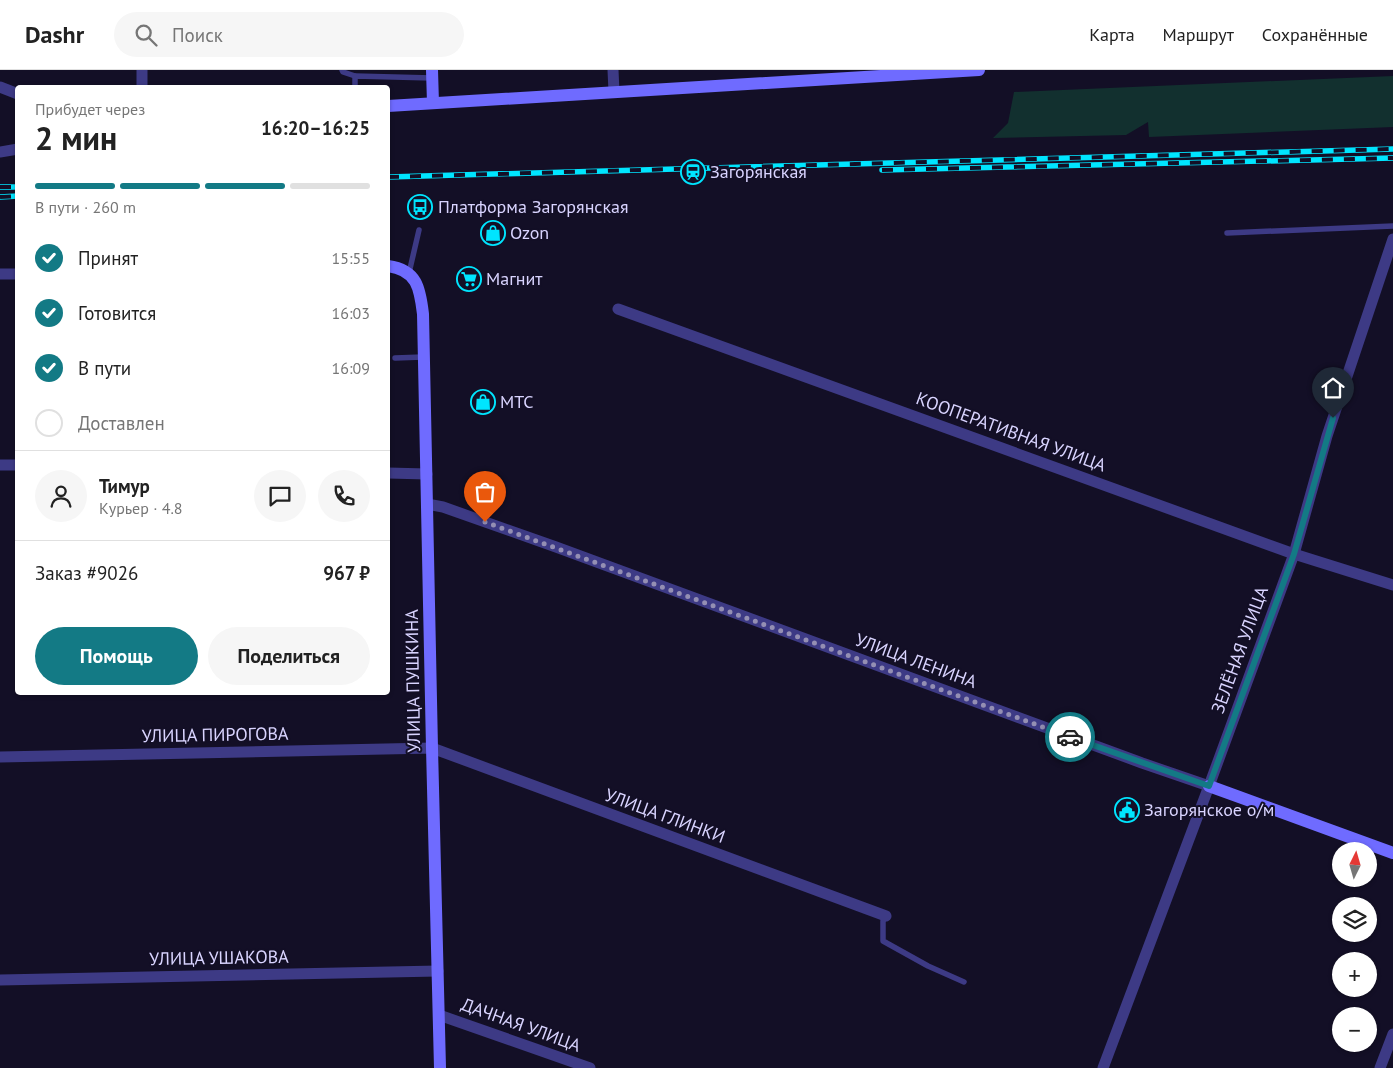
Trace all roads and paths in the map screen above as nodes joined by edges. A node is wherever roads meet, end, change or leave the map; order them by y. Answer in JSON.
{"nodes":[{"id":1,"x":142,"y":70,"type":"edge"},
{"id":2,"x":342,"y":70,"type":"edge"},
{"id":3,"x":613,"y":70,"type":"edge"},
{"id":4,"x":979,"y":70,"type":"edge"},
{"id":5,"x":921,"y":72,"type":"edge"},
{"id":6,"x":432,"y":74,"type":"edge"},
{"id":7,"x":355,"y":76,"type":"junction"},
{"id":8,"x":142,"y":85,"type":"edge"},
{"id":9,"x":355,"y":85,"type":"edge"},
{"id":10,"x":0,"y":87,"type":"edge"},
{"id":11,"x":614,"y":92,"type":"junction"},
{"id":12,"x":15,"y":93,"type":"edge"},
{"id":13,"x":432,"y":103,"type":"junction"},
{"id":14,"x":390,"y":106,"type":"edge"},
{"id":15,"x":15,"y":150,"type":"edge"},
{"id":16,"x":0,"y":152,"type":"edge"},
{"id":17,"x":1393,"y":226,"type":"edge"},
{"id":18,"x":419,"y":230,"type":"dead end"},
{"id":19,"x":1227,"y":233,"type":"dead end"},
{"id":20,"x":1393,"y":239,"type":"edge"},
{"id":21,"x":390,"y":266,"type":"edge"},
{"id":22,"x":409,"y":273,"type":"junction"},
{"id":23,"x":0,"y":274,"type":"edge"},
{"id":24,"x":15,"y":274,"type":"edge"},
{"id":25,"x":618,"y":309,"type":"dead end"},
{"id":26,"x":424,"y":357,"type":"junction"},
{"id":27,"x":395,"y":358,"type":"dead end"},
{"id":28,"x":0,"y":465,"type":"edge"},
{"id":29,"x":15,"y":465,"type":"edge"},
{"id":30,"x":390,"y":473,"type":"edge"},
{"id":31,"x":427,"y":474,"type":"junction"},
{"id":32,"x":427,"y":504,"type":"junction"},
{"id":33,"x":1294,"y":554,"type":"junction"},
{"id":34,"x":1393,"y":584,"type":"edge"},
{"id":35,"x":432,"y":748,"type":"junction"},
{"id":36,"x":0,"y":757,"type":"edge"},
{"id":37,"x":1209,"y":786,"type":"junction"},
{"id":38,"x":1393,"y":853,"type":"edge"},
{"id":39,"x":886,"y":916,"type":"joint"},
{"id":40,"x":438,"y":971,"type":"junction"},
{"id":41,"x":0,"y":980,"type":"edge"},
{"id":42,"x":964,"y":982,"type":"dead end"},
{"id":43,"x":440,"y":1015,"type":"junction"},
{"id":44,"x":1393,"y":1034,"type":"edge"},
{"id":45,"x":440,"y":1068,"type":"edge"},
{"id":46,"x":590,"y":1068,"type":"edge"},
{"id":47,"x":1104,"y":1068,"type":"edge"},
{"id":48,"x":1380,"y":1068,"type":"edge"}],
"edges":[{"from":1,"to":8,"type":"street"},
{"from":2,"to":7,"type":"lane"},
{"from":3,"to":11,"type":"street"},
{"from":4,"to":5,"type":"main road"},
{"from":5,"to":11,"type":"main road"},
{"from":6,"to":7,"type":"lane"},
{"from":6,"to":13,"type":"main road"},
{"from":7,"to":9,"type":"lane"},
{"from":10,"to":12,"type":"street"},
{"from":11,"to":13,"type":"main road"},
{"from":13,"to":14,"type":"main road"},
{"from":15,"to":16,"type":"street"},
{"from":17,"to":19,"type":"lane"},
{"from":18,"to":22,"type":"lane"},
{"from":20,"to":33,"type":"street","name":"ЗЕЛЁНАЯ УЛИЦА"},
{"from":21,"to":22,"type":"main road"},
{"from":22,"to":26,"type":"main road","name":"УЛИЦА ПУШКИНА"},
{"from":23,"to":24,"type":"street"},
{"from":25,"to":33,"type":"street","name":"КООПЕРАТИВНАЯ УЛИЦА"},
{"from":26,"to":27,"type":"lane"},
{"from":26,"to":31,"type":"main road","name":"УЛИЦА ПУШКИНА"},
{"from":28,"to":29,"type":"street"},
{"from":30,"to":31,"type":"street"},
{"from":31,"to":32,"type":"main road","name":"УЛИЦА ПУШКИНА"},
{"from":32,"to":35,"type":"main road","name":"УЛИЦА ПУШКИНА"},
{"from":32,"to":37,"type":"street","name":"УЛИЦА ЛЕНИНА"},
{"from":33,"to":34,"type":"street","name":"КООПЕРАТИВНАЯ УЛИЦА"},
{"from":33,"to":37,"type":"street","name":"ЗЕЛЁНАЯ УЛИЦА"},
{"from":35,"to":36,"type":"street","name":"УЛИЦА ПИРОГОВА"},
{"from":35,"to":39,"type":"street","name":"УЛИЦА ГЛИНКИ"},
{"from":35,"to":40,"type":"main road","name":"УЛИЦА ПУШКИНА"},
{"from":37,"to":38,"type":"main road","name":"УЛИЦА ЛЕНИНА"},
{"from":37,"to":47,"type":"street","name":"ЗЕЛЁНАЯ УЛИЦА"},
{"from":39,"to":42,"type":"lane"},
{"from":40,"to":41,"type":"street","name":"УЛИЦА УШАКОВА"},
{"from":40,"to":43,"type":"main road","name":"УЛИЦА ПУШКИНА"},
{"from":43,"to":45,"type":"main road","name":"УЛИЦА ПУШКИНА"},
{"from":43,"to":46,"type":"street","name":"ДАЧНАЯ УЛИЦА"},
{"from":44,"to":48,"type":"street"}]}
